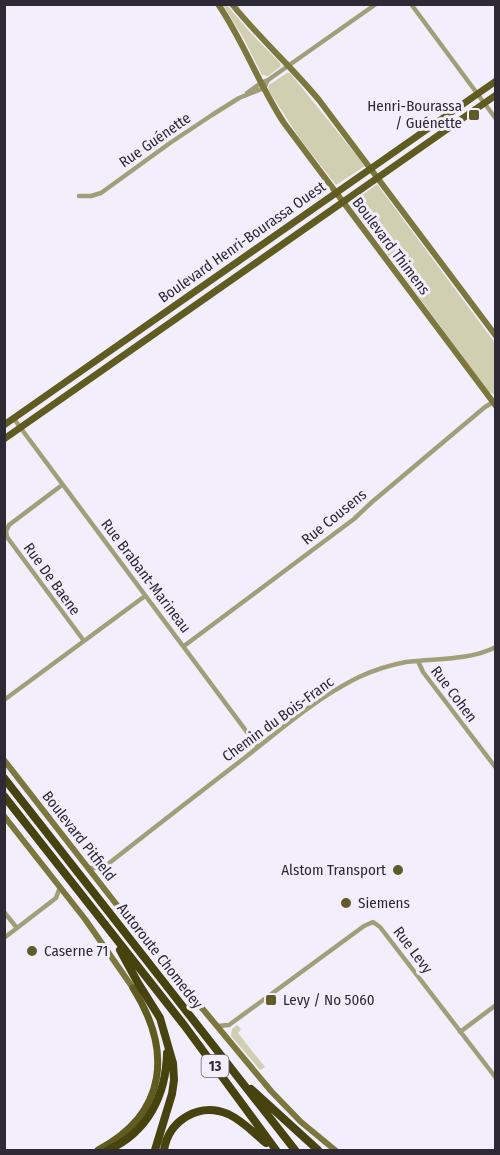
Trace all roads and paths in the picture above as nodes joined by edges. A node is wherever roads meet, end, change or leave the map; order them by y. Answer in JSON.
{"nodes":[{"id":1,"x":218,"y":4,"type":"edge"},
{"id":2,"x":232,"y":4,"type":"edge"},
{"id":3,"x":376,"y":4,"type":"edge"},
{"id":4,"x":411,"y":4,"type":"edge"},
{"id":5,"x":289,"y":66,"type":"junction"},
{"id":6,"x":495,"y":81,"type":"edge"},
{"id":7,"x":264,"y":84,"type":"junction"},
{"id":8,"x":477,"y":93,"type":"junction"},
{"id":9,"x":495,"y":95,"type":"edge"},
{"id":10,"x":484,"y":103,"type":"junction"},
{"id":11,"x":495,"y":119,"type":"edge"},
{"id":12,"x":371,"y":168,"type":"junction"},
{"id":13,"x":378,"y":178,"type":"junction"},
{"id":14,"x":335,"y":193,"type":"junction"},
{"id":15,"x":79,"y":196,"type":"dead end"},
{"id":16,"x":343,"y":202,"type":"junction"},
{"id":17,"x":495,"y":336,"type":"edge"},
{"id":18,"x":494,"y":403,"type":"edge"},
{"id":19,"x":14,"y":419,"type":"junction"},
{"id":20,"x":4,"y":425,"type":"edge"},
{"id":21,"x":20,"y":427,"type":"junction"},
{"id":22,"x":4,"y":439,"type":"edge"},
{"id":23,"x":62,"y":485,"type":"junction"},
{"id":24,"x":145,"y":596,"type":"junction"},
{"id":25,"x":84,"y":642,"type":"junction"},
{"id":26,"x":184,"y":646,"type":"junction"},
{"id":27,"x":495,"y":647,"type":"edge"},
{"id":28,"x":418,"y":661,"type":"junction"},
{"id":29,"x":4,"y":700,"type":"edge"},
{"id":30,"x":258,"y":747,"type":"junction"},
{"id":31,"x":4,"y":760,"type":"edge"},
{"id":32,"x":495,"y":768,"type":"edge"},
{"id":33,"x":4,"y":778,"type":"edge"},
{"id":34,"x":4,"y":796,"type":"edge"},
{"id":35,"x":4,"y":816,"type":"edge"},
{"id":36,"x":88,"y":868,"type":"junction"},
{"id":37,"x":102,"y":869,"type":"junction"},
{"id":38,"x":100,"y":882,"type":"junction"},
{"id":39,"x":60,"y":887,"type":"junction"},
{"id":40,"x":56,"y":898,"type":"junction"},
{"id":41,"x":70,"y":900,"type":"junction"},
{"id":42,"x":4,"y":912,"type":"edge"},
{"id":43,"x":17,"y":928,"type":"junction"},
{"id":44,"x":108,"y":928,"type":"junction"},
{"id":45,"x":4,"y":938,"type":"edge"},
{"id":46,"x":133,"y":988,"type":"joint"},
{"id":47,"x":495,"y":1005,"type":"edge"},
{"id":48,"x":217,"y":1026,"type":"junction"},
{"id":49,"x":229,"y":1026,"type":"junction"},
{"id":50,"x":460,"y":1032,"type":"junction"},
{"id":51,"x":226,"y":1037,"type":"junction"},
{"id":52,"x":167,"y":1041,"type":"junction"},
{"id":53,"x":238,"y":1077,"type":"junction"},
{"id":54,"x":495,"y":1078,"type":"edge"},
{"id":55,"x":98,"y":1150,"type":"edge"},
{"id":56,"x":108,"y":1150,"type":"edge"},
{"id":57,"x":155,"y":1150,"type":"edge"},
{"id":58,"x":164,"y":1150,"type":"edge"},
{"id":59,"x":276,"y":1150,"type":"edge"},
{"id":60,"x":295,"y":1150,"type":"edge"},
{"id":61,"x":318,"y":1150,"type":"edge"},
{"id":62,"x":335,"y":1150,"type":"edge"}],
"edges":[{"from":1,"to":7,"type":"street","name":"Boulevard Thimens"},
{"from":2,"to":5,"type":"street","name":"Boulevard Thimens"},
{"from":3,"to":5,"type":"street","name":"Rue Guénette"},
{"from":4,"to":8,"type":"street"},
{"from":5,"to":7,"type":"street","name":"Rue Guénette"},
{"from":5,"to":12,"type":"street","name":"Boulevard Thimens"},
{"from":6,"to":8,"type":"main road","name":"Boulevard Henri-Bourassa Ouest"},
{"from":7,"to":14,"type":"street","name":"Boulevard Thimens"},
{"from":7,"to":15,"type":"street","name":"Rue Guénette"},
{"from":8,"to":10,"type":"street"},
{"from":8,"to":12,"type":"main road","name":"Boulevard Henri-Bourassa Ouest"},
{"from":9,"to":10,"type":"main road","name":"Boulevard Henri-Bourassa Ouest"},
{"from":10,"to":11,"type":"street"},
{"from":10,"to":13,"type":"main road","name":"Boulevard Henri-Bourassa Ouest"},
{"from":12,"to":13,"type":"street","name":"Boulevard Thimens"},
{"from":12,"to":14,"type":"main road","name":"Boulevard Henri-Bourassa Ouest"},
{"from":13,"to":16,"type":"main road","name":"Boulevard Henri-Bourassa Ouest"},
{"from":13,"to":17,"type":"street","name":"Boulevard Thimens"},
{"from":14,"to":16,"type":"street","name":"Boulevard Thimens"},
{"from":14,"to":19,"type":"main road","name":"Boulevard Henri-Bourassa Ouest"},
{"from":16,"to":18,"type":"street","name":"Boulevard Thimens"},
{"from":16,"to":21,"type":"main road","name":"Boulevard Henri-Bourassa Ouest"},
{"from":18,"to":26,"type":"street","name":"Rue Cousens"},
{"from":19,"to":20,"type":"main road","name":"Boulevard Henri-Bourassa Ouest"},
{"from":19,"to":21,"type":"street","name":"Rue Brabant-Marineau"},
{"from":21,"to":22,"type":"main road","name":"Boulevard Henri-Bourassa Ouest"},
{"from":21,"to":23,"type":"street","name":"Rue Brabant-Marineau"},
{"from":23,"to":24,"type":"street","name":"Rue Brabant-Marineau"},
{"from":23,"to":25,"type":"street","name":"Rue De Baene"},
{"from":24,"to":25,"type":"street"},
{"from":24,"to":26,"type":"street","name":"Rue Brabant-Marineau"},
{"from":25,"to":29,"type":"street"},
{"from":26,"to":30,"type":"street","name":"Rue Brabant-Marineau"},
{"from":27,"to":28,"type":"street","name":"Chemin du Bois-Franc"},
{"from":28,"to":30,"type":"street","name":"Chemin du Bois-Franc"},
{"from":28,"to":32,"type":"street","name":"Rue Cohen"},
{"from":30,"to":37,"type":"street","name":"Chemin du Bois-Franc"},
{"from":31,"to":36,"type":"street","name":"Boulevard Pitfield"},
{"from":33,"to":53,"type":"highway","name":"Autoroute Chomedey","number":"13"},
{"from":34,"to":44,"type":"highway","name":"Autoroute Chomedey","number":"13"},
{"from":35,"to":39,"type":"street"},
{"from":36,"to":37,"type":"street"},
{"from":36,"to":38,"type":"street","name":"Boulevard Pitfield"},
{"from":37,"to":38,"type":"street"},
{"from":38,"to":48,"type":"street","name":"Boulevard Pitfield"},
{"from":39,"to":40,"type":"street"},
{"from":39,"to":41,"type":"street"},
{"from":40,"to":41,"type":"street"},
{"from":40,"to":43,"type":"street"},
{"from":41,"to":46,"type":"street"},
{"from":42,"to":43,"type":"street"},
{"from":43,"to":45,"type":"street"},
{"from":44,"to":52,"type":"highway"},
{"from":44,"to":59,"type":"highway","name":"Autoroute Chomedey","number":"13"},
{"from":46,"to":55,"type":"main road"},
{"from":47,"to":50,"type":"street"},
{"from":48,"to":49,"type":"street"},
{"from":48,"to":51,"type":"street","name":"Boulevard Pitfield"},
{"from":49,"to":50,"type":"street","name":"Rue Levy"},
{"from":49,"to":51,"type":"street"},
{"from":50,"to":54,"type":"street","name":"Rue Levy"},
{"from":51,"to":62,"type":"street","name":"Boulevard Pitfield"},
{"from":52,"to":56,"type":"highway"},
{"from":52,"to":57,"type":"highway"},
{"from":53,"to":60,"type":"highway","name":"Autoroute Chomedey","number":"13"},
{"from":53,"to":61,"type":"highway"},
{"from":58,"to":59,"type":"highway"}]}
